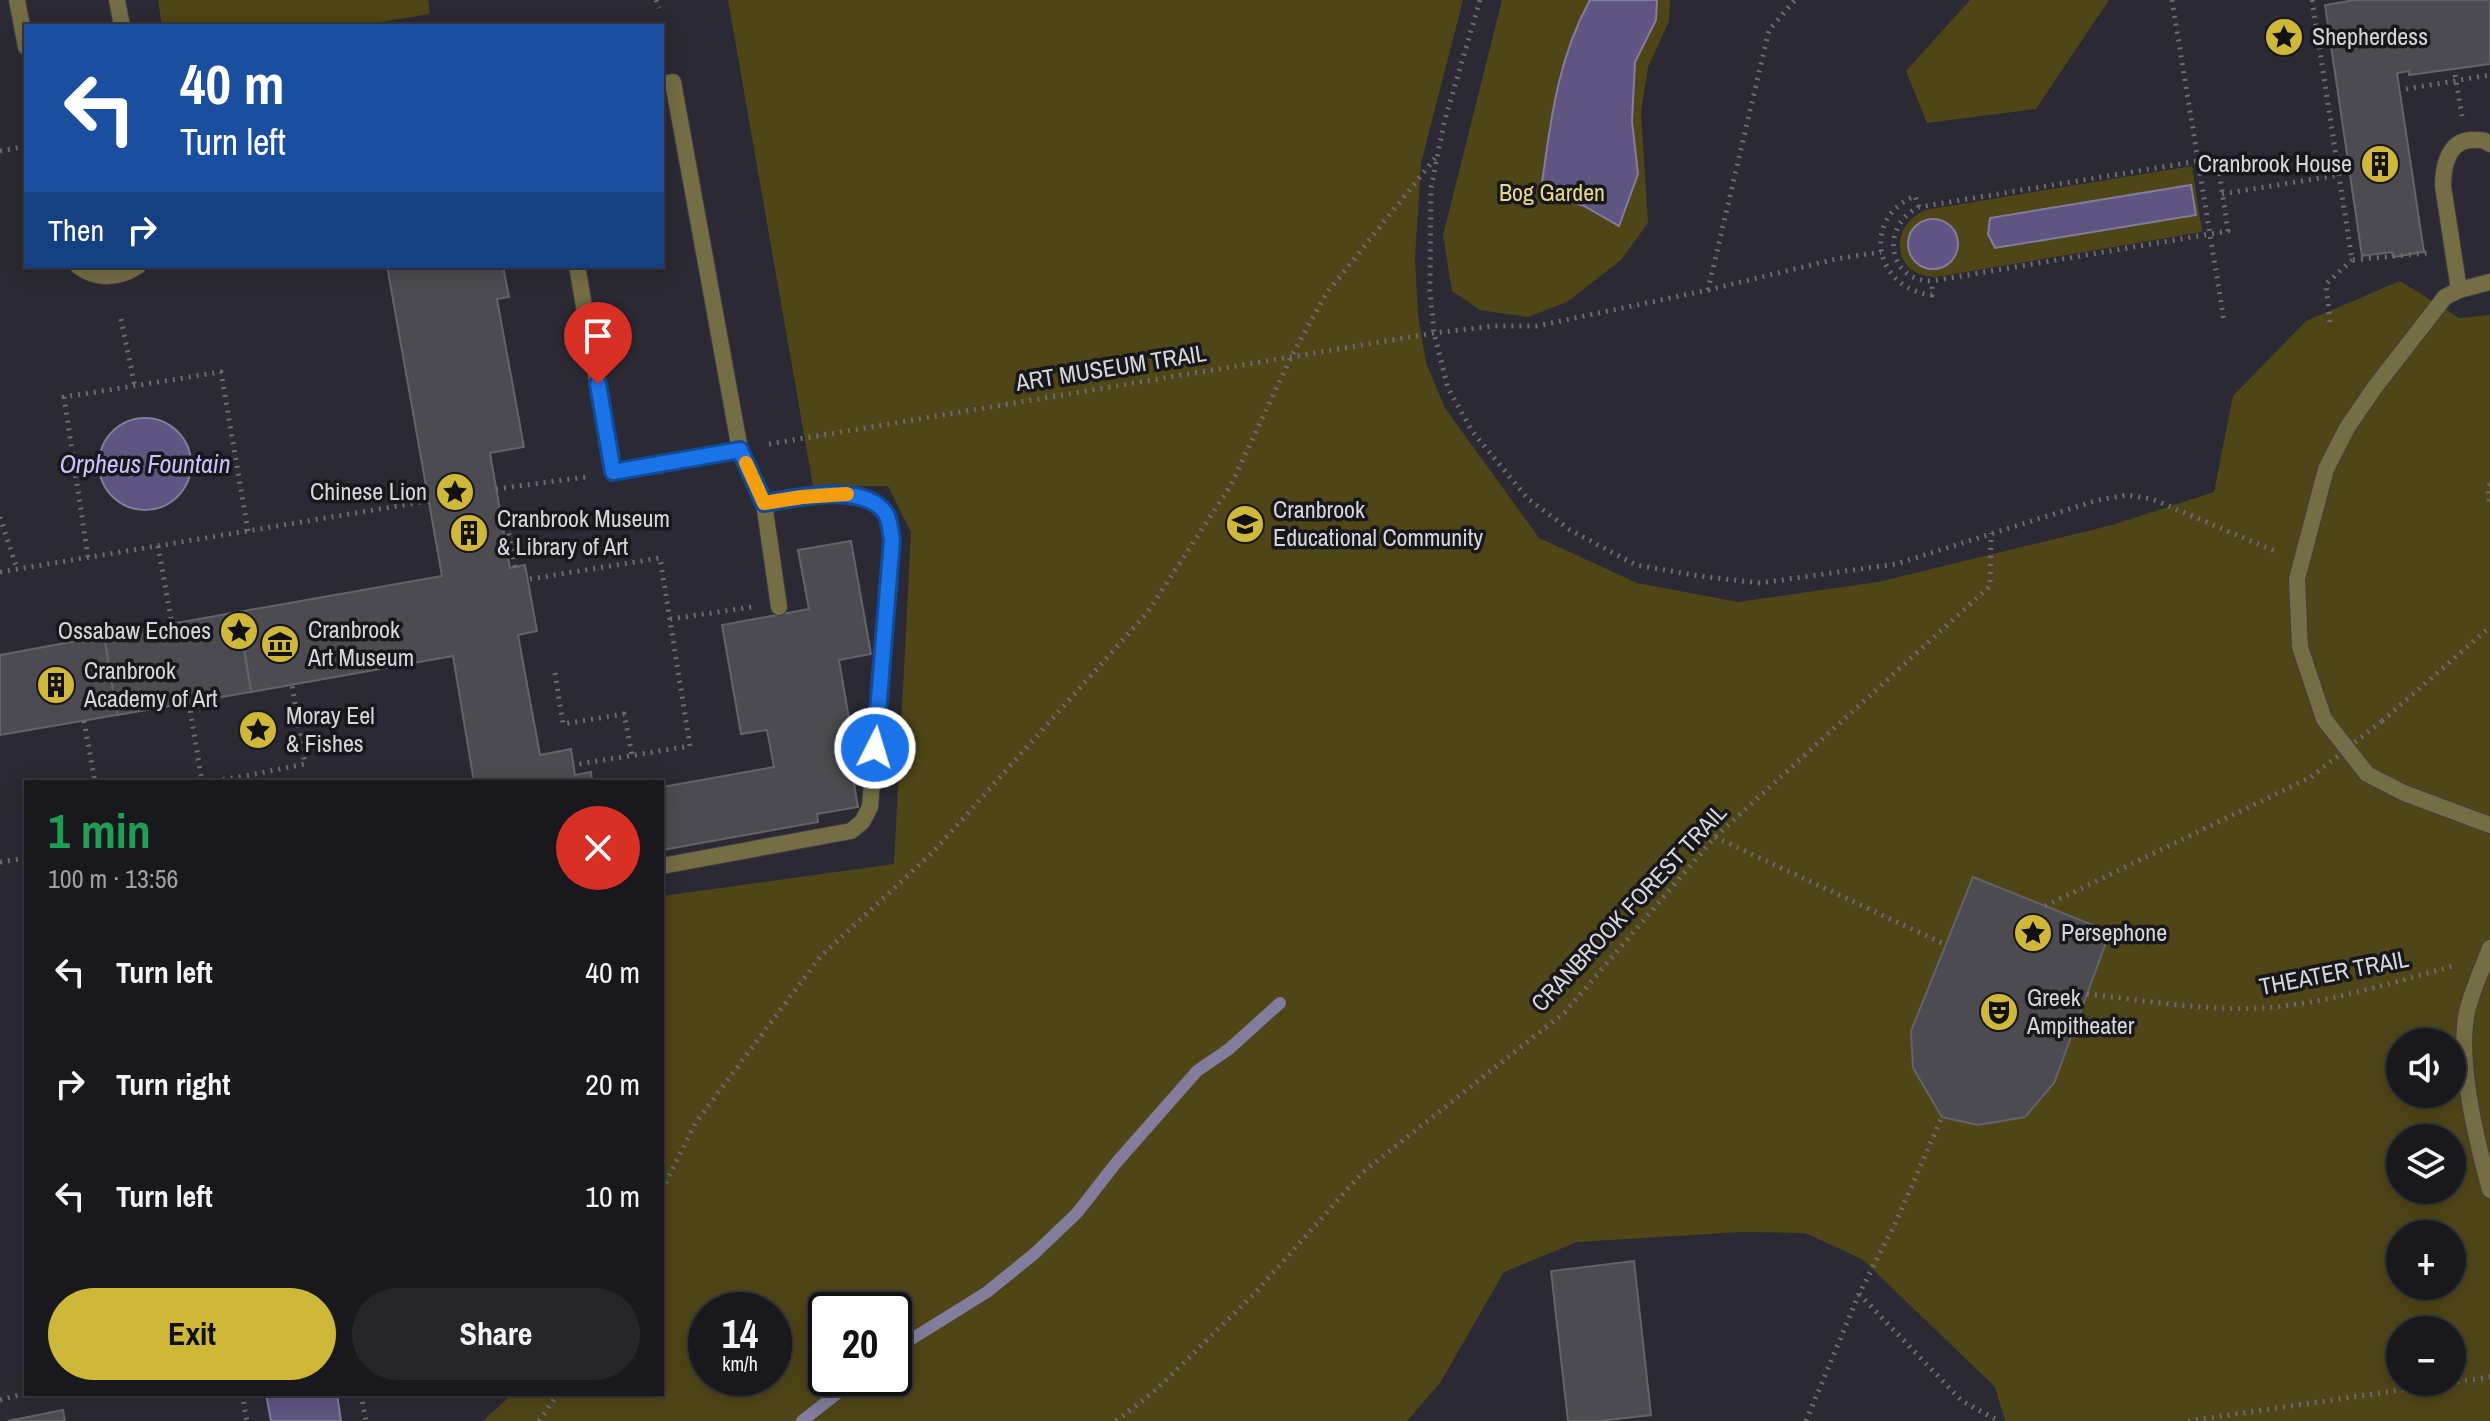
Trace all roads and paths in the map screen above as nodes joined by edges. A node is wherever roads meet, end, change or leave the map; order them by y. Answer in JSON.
{"nodes":[{"id":1,"x":17,"y":0,"type":"edge"},
{"id":2,"x":117,"y":0,"type":"edge"},
{"id":3,"x":656,"y":0,"type":"edge"},
{"id":4,"x":1480,"y":0,"type":"edge"},
{"id":5,"x":1795,"y":0,"type":"edge"},
{"id":6,"x":2172,"y":0,"type":"edge"},
{"id":7,"x":2312,"y":0,"type":"edge"},
{"id":8,"x":659,"y":8,"type":"dead end"},
{"id":9,"x":122,"y":24,"type":"edge"},
{"id":10,"x":24,"y":37,"type":"edge"},
{"id":11,"x":2490,"y":75,"type":"edge"},
{"id":12,"x":2455,"y":78,"type":"junction"},
{"id":13,"x":664,"y":84,"type":"edge"},
{"id":14,"x":2406,"y":89,"type":"dead end"},
{"id":15,"x":2467,"y":140,"type":"junction"},
{"id":16,"x":2490,"y":144,"type":"edge"},
{"id":17,"x":24,"y":146,"type":"edge"},
{"id":18,"x":0,"y":151,"type":"edge"},
{"id":19,"x":1437,"y":156,"type":"junction"},
{"id":20,"x":2199,"y":161,"type":"junction"},
{"id":21,"x":2339,"y":175,"type":"junction"},
{"id":22,"x":2222,"y":194,"type":"junction"},
{"id":23,"x":1919,"y":207,"type":"junction"},
{"id":24,"x":2210,"y":234,"type":"junction"},
{"id":25,"x":2452,"y":249,"type":"junction"},
{"id":26,"x":1881,"y":252,"type":"junction"},
{"id":27,"x":2352,"y":260,"type":"junction"},
{"id":28,"x":81,"y":268,"type":"edge"},
{"id":29,"x":135,"y":268,"type":"edge"},
{"id":30,"x":577,"y":268,"type":"edge"},
{"id":31,"x":1932,"y":281,"type":"junction"},
{"id":32,"x":2490,"y":282,"type":"edge"},
{"id":33,"x":1708,"y":290,"type":"junction"},
{"id":34,"x":2459,"y":290,"type":"junction"},
{"id":35,"x":121,"y":319,"type":"dead end"},
{"id":36,"x":2224,"y":321,"type":"dead end"},
{"id":37,"x":2330,"y":322,"type":"dead end"},
{"id":38,"x":1434,"y":333,"type":"junction"},
{"id":39,"x":1291,"y":357,"type":"junction"},
{"id":40,"x":135,"y":387,"type":"junction"},
{"id":41,"x":794,"y":439,"type":"dead end"},
{"id":42,"x":740,"y":450,"type":"junction"},
{"id":43,"x":613,"y":472,"type":"junction"},
{"id":44,"x":2490,"y":484,"type":"edge"},
{"id":45,"x":496,"y":489,"type":"dead end"},
{"id":46,"x":428,"y":501,"type":"dead end"},
{"id":47,"x":764,"y":503,"type":"junction"},
{"id":48,"x":2490,"y":507,"type":"edge"},
{"id":49,"x":558,"y":513,"type":"dead end"},
{"id":50,"x":0,"y":517,"type":"edge"},
{"id":51,"x":248,"y":531,"type":"junction"},
{"id":52,"x":1991,"y":533,"type":"junction"},
{"id":53,"x":158,"y":546,"type":"junction"},
{"id":54,"x":88,"y":557,"type":"junction"},
{"id":55,"x":2300,"y":562,"type":"junction"},
{"id":56,"x":515,"y":567,"type":"dead end"},
{"id":57,"x":17,"y":569,"type":"junction"},
{"id":58,"x":0,"y":572,"type":"edge"},
{"id":59,"x":530,"y":579,"type":"dead end"},
{"id":60,"x":778,"y":604,"type":"joint"},
{"id":61,"x":670,"y":619,"type":"junction"},
{"id":62,"x":172,"y":624,"type":"dead end"},
{"id":63,"x":2490,"y":627,"type":"edge"},
{"id":64,"x":555,"y":673,"type":"dead end"},
{"id":65,"x":292,"y":685,"type":"dead end"},
{"id":66,"x":189,"y":703,"type":"dead end"},
{"id":67,"x":84,"y":721,"type":"dead end"},
{"id":68,"x":632,"y":755,"type":"junction"},
{"id":69,"x":573,"y":765,"type":"dead end"},
{"id":70,"x":245,"y":779,"type":"edge"},
{"id":71,"x":95,"y":780,"type":"edge"},
{"id":72,"x":205,"y":780,"type":"edge"},
{"id":73,"x":2490,"y":825,"type":"edge"},
{"id":74,"x":1715,"y":837,"type":"junction"},
{"id":75,"x":24,"y":858,"type":"edge"},
{"id":76,"x":0,"y":862,"type":"edge"},
{"id":77,"x":664,"y":866,"type":"edge"},
{"id":78,"x":2045,"y":906,"type":"dead end"},
{"id":79,"x":1946,"y":945,"type":"dead end"},
{"id":80,"x":2489,"y":951,"type":"edge"},
{"id":81,"x":2087,"y":994,"type":"dead end"},
{"id":82,"x":1942,"y":1117,"type":"dead end"},
{"id":83,"x":664,"y":1186,"type":"edge"},
{"id":84,"x":2490,"y":1190,"type":"edge"},
{"id":85,"x":1859,"y":1294,"type":"junction"},
{"id":86,"x":2490,"y":1377,"type":"edge"},
{"id":87,"x":24,"y":1394,"type":"edge"},
{"id":88,"x":242,"y":1396,"type":"edge"},
{"id":89,"x":361,"y":1396,"type":"edge"},
{"id":90,"x":557,"y":1396,"type":"edge"},
{"id":91,"x":0,"y":1400,"type":"edge"},
{"id":92,"x":247,"y":1421,"type":"edge"},
{"id":93,"x":366,"y":1421,"type":"edge"},
{"id":94,"x":539,"y":1421,"type":"edge"},
{"id":95,"x":1116,"y":1421,"type":"edge"},
{"id":96,"x":1806,"y":1421,"type":"edge"},
{"id":97,"x":1999,"y":1421,"type":"edge"},
{"id":98,"x":2188,"y":1421,"type":"edge"}],
"edges":[{"from":1,"to":10,"type":"lane"},
{"from":2,"to":9,"type":"lane"},
{"from":3,"to":8,"type":"path"},
{"from":4,"to":19,"type":"path"},
{"from":5,"to":33,"type":"path"},
{"from":6,"to":20,"type":"path"},
{"from":7,"to":21,"type":"path"},
{"from":11,"to":12,"type":"path"},
{"from":12,"to":14,"type":"path"},
{"from":12,"to":15,"type":"path"},
{"from":13,"to":42,"type":"lane"},
{"from":15,"to":16,"type":"lane"},
{"from":15,"to":25,"type":"lane"},
{"from":17,"to":18,"type":"path"},
{"from":19,"to":38,"type":"path"},
{"from":19,"to":39,"type":"path"},
{"from":20,"to":22,"type":"path"},
{"from":20,"to":23,"type":"path"},
{"from":20,"to":24,"type":"path"},
{"from":21,"to":22,"type":"path"},
{"from":21,"to":27,"type":"path"},
{"from":22,"to":24,"type":"path"},
{"from":23,"to":26,"type":"path"},
{"from":23,"to":31,"type":"path"},
{"from":24,"to":31,"type":"path"},
{"from":24,"to":36,"type":"path"},
{"from":25,"to":27,"type":"path"},
{"from":25,"to":34,"type":"lane"},
{"from":26,"to":31,"type":"path"},
{"from":26,"to":33,"type":"path","name":"ART MUSEUM TRAIL"},
{"from":27,"to":37,"type":"path"},
{"from":28,"to":29,"type":"lane"},
{"from":30,"to":43,"type":"lane"},
{"from":32,"to":34,"type":"lane"},
{"from":33,"to":38,"type":"path","name":"ART MUSEUM TRAIL"},
{"from":34,"to":55,"type":"lane"},
{"from":35,"to":40,"type":"path"},
{"from":38,"to":39,"type":"path","name":"ART MUSEUM TRAIL"},
{"from":38,"to":52,"type":"path"},
{"from":39,"to":41,"type":"path","name":"ART MUSEUM TRAIL"},
{"from":39,"to":83,"type":"path"},
{"from":40,"to":51,"type":"path"},
{"from":40,"to":54,"type":"path"},
{"from":42,"to":43,"type":"lane"},
{"from":42,"to":47,"type":"lane"},
{"from":43,"to":45,"type":"path"},
{"from":44,"to":48,"type":"path"},
{"from":46,"to":51,"type":"path"},
{"from":47,"to":60,"type":"lane"},
{"from":47,"to":77,"type":"lane"},
{"from":49,"to":56,"type":"path"},
{"from":50,"to":57,"type":"path"},
{"from":51,"to":53,"type":"path"},
{"from":52,"to":55,"type":"path"},
{"from":52,"to":74,"type":"path","name":"CRANBROOK FOREST TRAIL"},
{"from":53,"to":54,"type":"path"},
{"from":53,"to":62,"type":"path"},
{"from":54,"to":57,"type":"path"},
{"from":55,"to":73,"type":"lane"},
{"from":57,"to":58,"type":"path"},
{"from":59,"to":61,"type":"path"},
{"from":60,"to":61,"type":"path"},
{"from":61,"to":68,"type":"path"},
{"from":63,"to":78,"type":"path","bridge":true},
{"from":64,"to":68,"type":"path"},
{"from":65,"to":70,"type":"path"},
{"from":66,"to":72,"type":"path"},
{"from":67,"to":71,"type":"path"},
{"from":68,"to":69,"type":"path"},
{"from":74,"to":79,"type":"path"},
{"from":74,"to":95,"type":"path","name":"CRANBROOK FOREST TRAIL"},
{"from":75,"to":76,"type":"path"},
{"from":80,"to":81,"type":"path","name":"THEATER TRAIL"},
{"from":80,"to":84,"type":"lane"},
{"from":82,"to":85,"type":"path"},
{"from":85,"to":96,"type":"path"},
{"from":85,"to":97,"type":"path"},
{"from":86,"to":98,"type":"path"},
{"from":87,"to":91,"type":"path"},
{"from":88,"to":92,"type":"path"},
{"from":89,"to":93,"type":"path"},
{"from":90,"to":94,"type":"path"}]}
